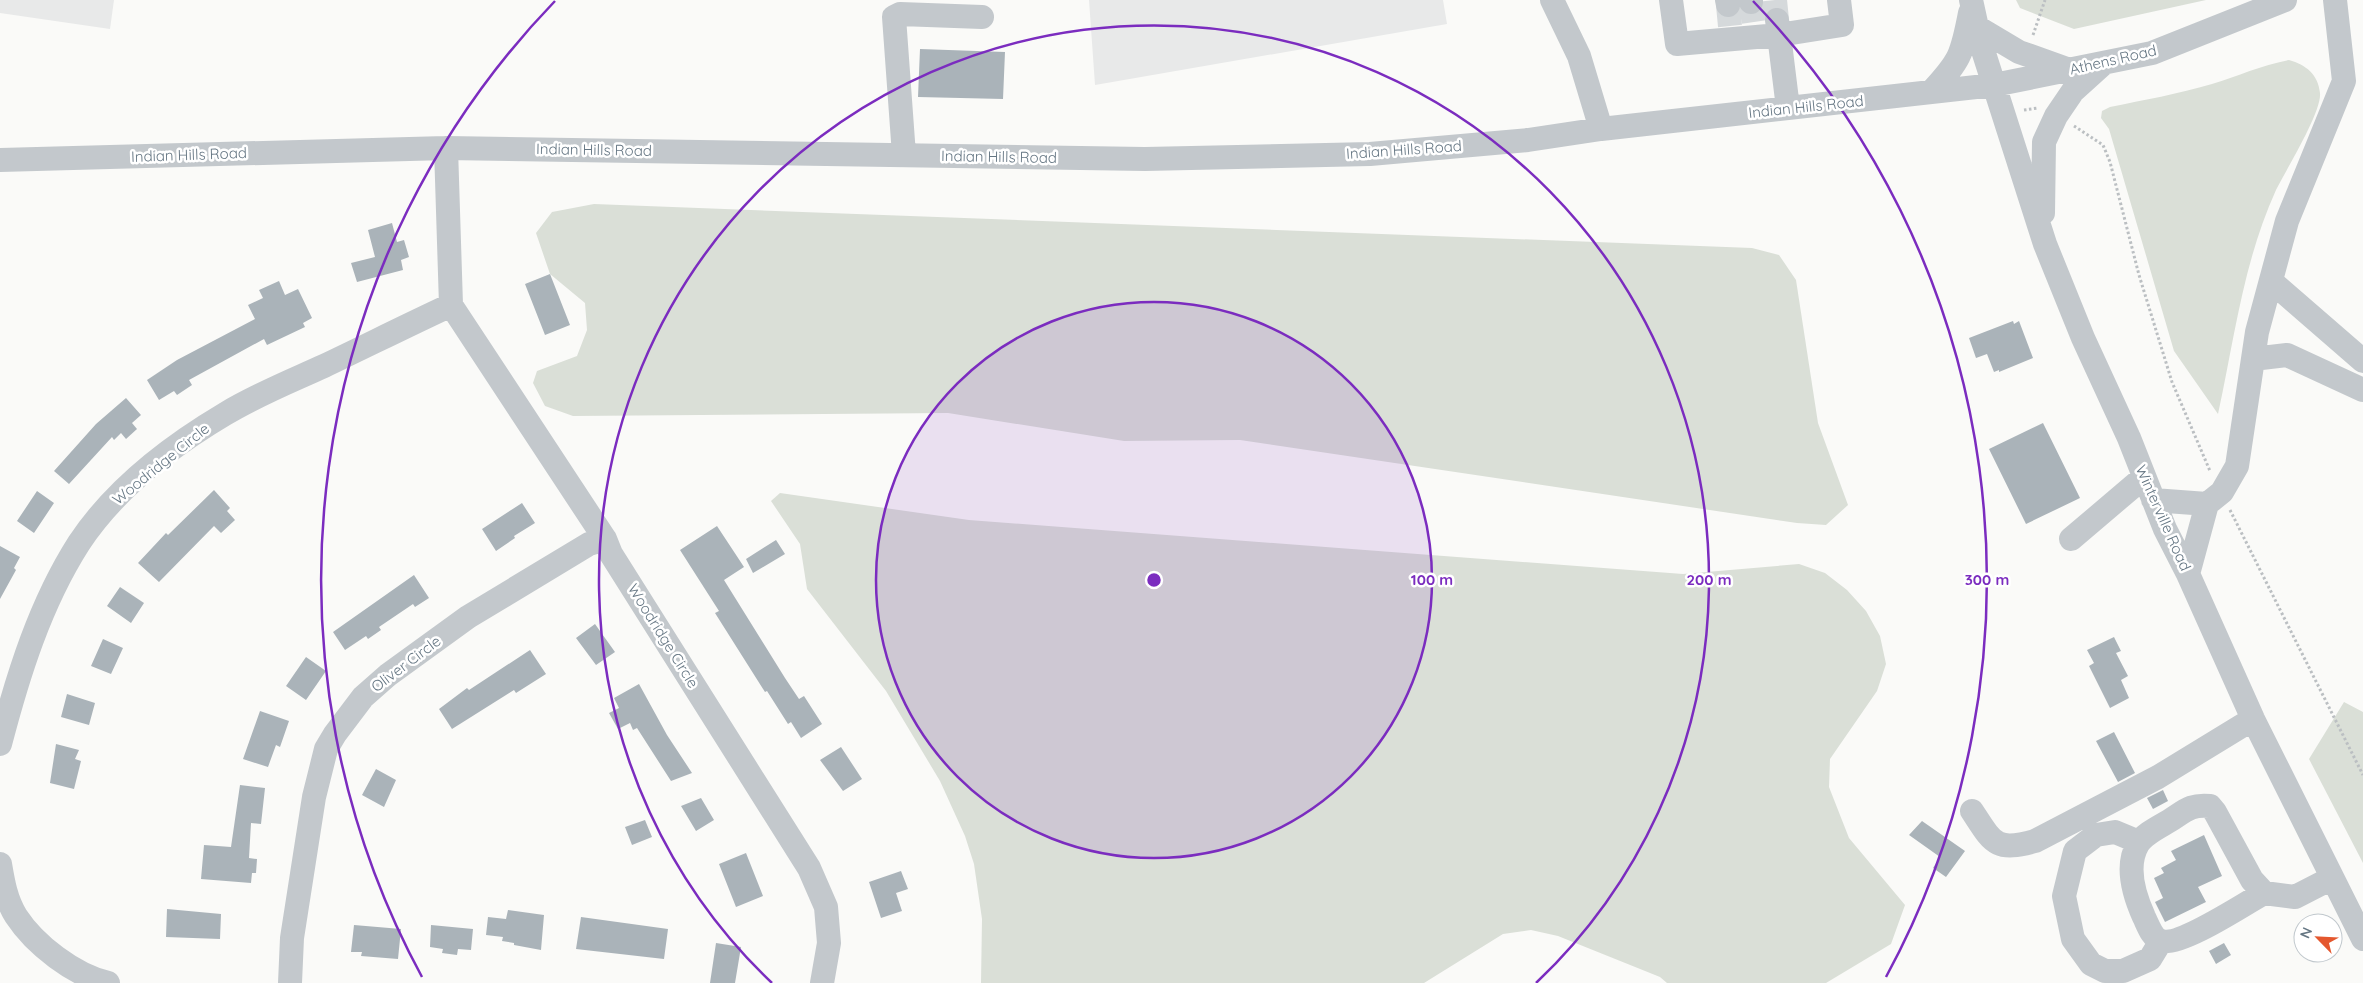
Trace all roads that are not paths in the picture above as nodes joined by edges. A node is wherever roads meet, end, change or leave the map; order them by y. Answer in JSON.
{"nodes":[{"id":1,"x":1552,"y":0,"type":"edge"},
{"id":2,"x":1671,"y":0,"type":"edge"},
{"id":3,"x":1839,"y":0,"type":"edge"},
{"id":4,"x":2285,"y":0,"type":"edge"},
{"id":5,"x":2335,"y":0,"type":"edge"},
{"id":6,"x":1971,"y":2,"type":"edge"},
{"id":7,"x":1753,"y":15,"type":"edge"},
{"id":8,"x":982,"y":17,"type":"dead end"},
{"id":9,"x":1729,"y":18,"type":"edge"},
{"id":10,"x":1778,"y":27,"type":"junction"},
{"id":11,"x":1977,"y":27,"type":"junction"},
{"id":12,"x":2106,"y":62,"type":"junction"},
{"id":13,"x":2069,"y":70,"type":"junction"},
{"id":14,"x":1994,"y":85,"type":"junction"},
{"id":15,"x":1932,"y":92,"type":"junction"},
{"id":16,"x":1788,"y":108,"type":"junction"},
{"id":17,"x":1601,"y":130,"type":"junction"},
{"id":18,"x":446,"y":148,"type":"junction"},
{"id":19,"x":904,"y":155,"type":"junction"},
{"id":20,"x":0,"y":160,"type":"edge"},
{"id":21,"x":2045,"y":244,"type":"junction"},
{"id":22,"x":2271,"y":281,"type":"junction"},
{"id":23,"x":451,"y":306,"type":"junction"},
{"id":24,"x":2253,"y":359,"type":"junction"},
{"id":25,"x":2363,"y":361,"type":"edge"},
{"id":26,"x":2363,"y":390,"type":"edge"},
{"id":27,"x":2144,"y":477,"type":"junction"},
{"id":28,"x":2154,"y":500,"type":"junction"},
{"id":29,"x":2219,"y":506,"type":"junction"},
{"id":30,"x":604,"y":539,"type":"junction"},
{"id":31,"x":2071,"y":539,"type":"dead end"},
{"id":32,"x":2188,"y":574,"type":"junction"},
{"id":33,"x":2253,"y":719,"type":"junction"},
{"id":34,"x":0,"y":744,"type":"edge"},
{"id":35,"x":1972,"y":811,"type":"dead end"},
{"id":36,"x":2139,"y":842,"type":"junction"},
{"id":37,"x":0,"y":864,"type":"edge"},
{"id":38,"x":2332,"y":878,"type":"junction"},
{"id":39,"x":2264,"y":893,"type":"junction"},
{"id":40,"x":2363,"y":939,"type":"edge"},
{"id":41,"x":2161,"y":941,"type":"junction"},
{"id":42,"x":108,"y":983,"type":"edge"},
{"id":43,"x":290,"y":983,"type":"edge"},
{"id":44,"x":822,"y":983,"type":"edge"}],
"edges":[{"from":1,"to":17,"type":"street"},
{"from":2,"to":9,"type":"street"},
{"from":3,"to":10,"type":"street"},
{"from":4,"to":12,"type":"street","name":"Athens Road"},
{"from":5,"to":22,"type":"street"},
{"from":6,"to":11,"type":"street","name":"Winterville Road"},
{"from":6,"to":15,"type":"street"},
{"from":7,"to":9,"type":"street"},
{"from":7,"to":10,"type":"street"},
{"from":8,"to":19,"type":"street"},
{"from":10,"to":16,"type":"street"},
{"from":11,"to":13,"type":"street"},
{"from":11,"to":14,"type":"street","name":"Winterville Road"},
{"from":12,"to":13,"type":"street","name":"Athens Road"},
{"from":12,"to":21,"type":"street"},
{"from":13,"to":14,"type":"street","name":"Athens Road"},
{"from":14,"to":15,"type":"street","name":"Indian Hills Road"},
{"from":14,"to":21,"type":"street","name":"Winterville Road"},
{"from":15,"to":16,"type":"street","name":"Indian Hills Road"},
{"from":16,"to":17,"type":"street","name":"Indian Hills Road"},
{"from":17,"to":19,"type":"street","name":"Indian Hills Road"},
{"from":18,"to":19,"type":"street","name":"Indian Hills Road"},
{"from":18,"to":20,"type":"street","name":"Indian Hills Road"},
{"from":18,"to":23,"type":"street"},
{"from":21,"to":27,"type":"street","name":"Winterville Road"},
{"from":22,"to":24,"type":"street"},
{"from":22,"to":25,"type":"street"},
{"from":23,"to":30,"type":"street","name":"Woodridge Circle"},
{"from":23,"to":34,"type":"street","name":"Woodridge Circle"},
{"from":24,"to":26,"type":"street"},
{"from":24,"to":29,"type":"street"},
{"from":27,"to":28,"type":"street","name":"Winterville Road"},
{"from":27,"to":31,"type":"street"},
{"from":28,"to":29,"type":"street"},
{"from":28,"to":32,"type":"street","name":"Winterville Road"},
{"from":29,"to":32,"type":"street"},
{"from":30,"to":43,"type":"street","name":"Oliver Circle"},
{"from":30,"to":44,"type":"street","name":"Woodridge Circle"},
{"from":32,"to":33,"type":"street","name":"Winterville Road"},
{"from":33,"to":35,"type":"street"},
{"from":33,"to":38,"type":"street","name":"Winterville Road"},
{"from":36,"to":39,"type":"street"},
{"from":36,"to":41,"type":"street"},
{"from":36,"to":41,"type":"street"},
{"from":37,"to":42,"type":"street"},
{"from":38,"to":39,"type":"street"},
{"from":38,"to":40,"type":"street","name":"Winterville Road"},
{"from":39,"to":41,"type":"street"}]}
